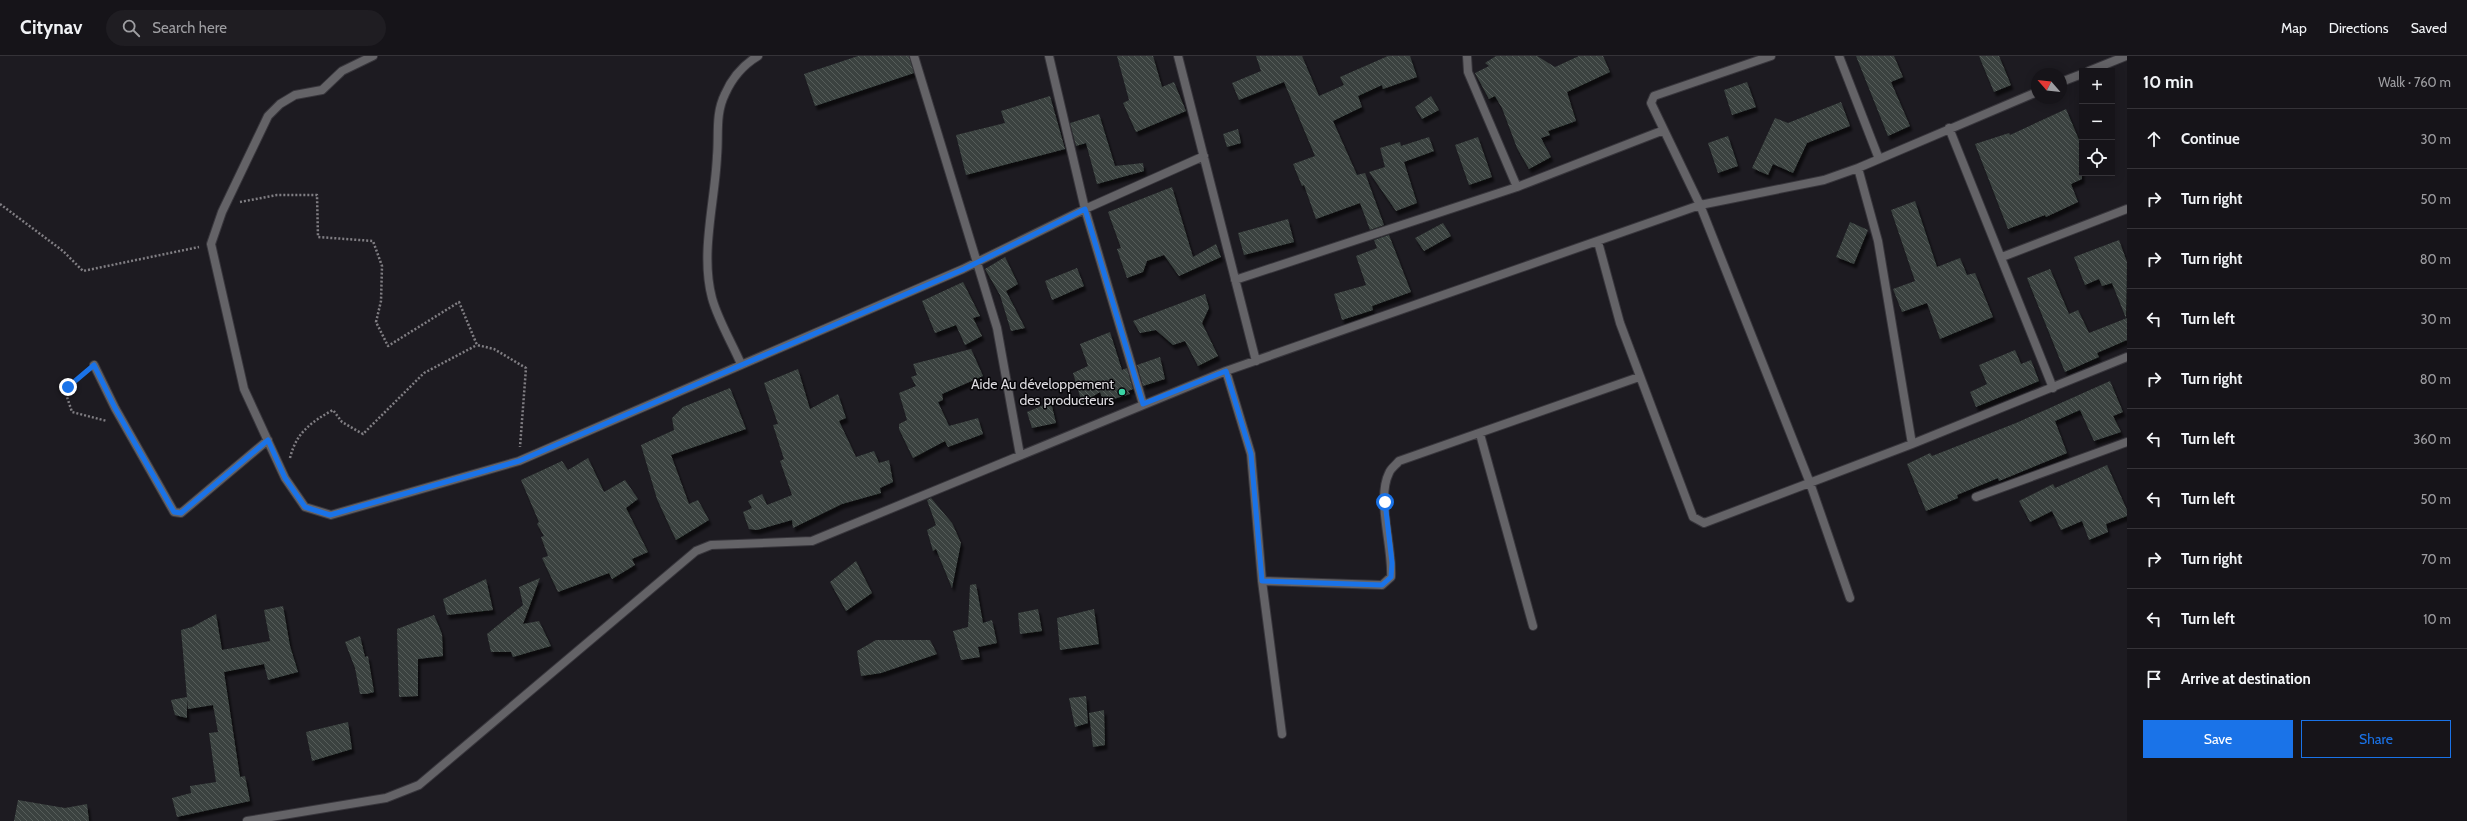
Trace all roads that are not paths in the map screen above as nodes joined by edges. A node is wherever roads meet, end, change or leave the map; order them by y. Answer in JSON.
{"nodes":[{"id":1,"x":373,"y":56,"type":"edge"},
{"id":2,"x":758,"y":56,"type":"edge"},
{"id":3,"x":914,"y":56,"type":"edge"},
{"id":4,"x":1049,"y":56,"type":"edge"},
{"id":5,"x":1178,"y":56,"type":"edge"},
{"id":6,"x":1467,"y":56,"type":"edge"},
{"id":7,"x":1771,"y":56,"type":"edge"},
{"id":8,"x":1839,"y":56,"type":"edge"},
{"id":9,"x":2126,"y":56,"type":"edge"},
{"id":10,"x":2113,"y":58,"type":"edge"},
{"id":11,"x":2095,"y":68,"type":"edge"},
{"id":12,"x":2079,"y":75,"type":"edge"},
{"id":13,"x":2067,"y":80,"type":"edge"},
{"id":14,"x":2031,"y":94,"type":"edge"},
{"id":15,"x":1949,"y":128,"type":"junction"},
{"id":16,"x":1664,"y":130,"type":"junction"},
{"id":17,"x":1204,"y":156,"type":"junction"},
{"id":18,"x":1879,"y":159,"type":"junction"},
{"id":19,"x":1858,"y":168,"type":"junction"},
{"id":20,"x":1517,"y":187,"type":"junction"},
{"id":21,"x":1700,"y":205,"type":"junction"},
{"id":22,"x":1085,"y":209,"type":"junction"},
{"id":23,"x":2127,"y":209,"type":"edge"},
{"id":24,"x":1598,"y":242,"type":"junction"},
{"id":25,"x":2002,"y":257,"type":"junction"},
{"id":26,"x":977,"y":262,"type":"junction"},
{"id":27,"x":1235,"y":280,"type":"junction"},
{"id":28,"x":2127,"y":357,"type":"edge"},
{"id":29,"x":1256,"y":361,"type":"junction"},
{"id":30,"x":741,"y":364,"type":"junction"},
{"id":31,"x":94,"y":365,"type":"road end"},
{"id":32,"x":1226,"y":371,"type":"junction"},
{"id":33,"x":1638,"y":377,"type":"junction"},
{"id":34,"x":2053,"y":388,"type":"junction"},
{"id":35,"x":1143,"y":404,"type":"junction"},
{"id":36,"x":1480,"y":434,"type":"junction"},
{"id":37,"x":268,"y":440,"type":"junction"},
{"id":38,"x":2127,"y":442,"type":"edge"},
{"id":39,"x":1912,"y":444,"type":"junction"},
{"id":40,"x":1020,"y":455,"type":"junction"},
{"id":41,"x":1810,"y":483,"type":"junction"},
{"id":42,"x":1976,"y":497,"type":"dead end"},
{"id":43,"x":1262,"y":581,"type":"junction"},
{"id":44,"x":1850,"y":598,"type":"dead end"},
{"id":45,"x":1533,"y":626,"type":"dead end"},
{"id":46,"x":1282,"y":734,"type":"dead end"},
{"id":47,"x":247,"y":821,"type":"edge"}],
"edges":[{"from":1,"to":37,"type":"street"},
{"from":2,"to":30,"type":"street"},
{"from":3,"to":26,"type":"street"},
{"from":4,"to":22,"type":"street"},
{"from":5,"to":17,"type":"street"},
{"from":6,"to":20,"type":"street"},
{"from":7,"to":16,"type":"street"},
{"from":8,"to":18,"type":"street"},
{"from":9,"to":10,"type":"street"},
{"from":10,"to":11,"type":"street"},
{"from":12,"to":13,"type":"street"},
{"from":14,"to":15,"type":"street"},
{"from":15,"to":18,"type":"street"},
{"from":15,"to":25,"type":"street"},
{"from":16,"to":20,"type":"street"},
{"from":16,"to":21,"type":"street"},
{"from":17,"to":22,"type":"street"},
{"from":17,"to":27,"type":"street"},
{"from":18,"to":19,"type":"street"},
{"from":19,"to":21,"type":"street"},
{"from":19,"to":39,"type":"street"},
{"from":20,"to":27,"type":"street"},
{"from":21,"to":24,"type":"street"},
{"from":21,"to":41,"type":"street"},
{"from":22,"to":26,"type":"street"},
{"from":22,"to":35,"type":"street"},
{"from":23,"to":25,"type":"street"},
{"from":24,"to":29,"type":"street"},
{"from":24,"to":33,"type":"street"},
{"from":25,"to":34,"type":"street"},
{"from":26,"to":30,"type":"street"},
{"from":26,"to":40,"type":"street"},
{"from":27,"to":29,"type":"street"},
{"from":28,"to":34,"type":"street"},
{"from":29,"to":32,"type":"street"},
{"from":30,"to":37,"type":"street"},
{"from":31,"to":37,"type":"street"},
{"from":32,"to":35,"type":"street"},
{"from":32,"to":43,"type":"street"},
{"from":33,"to":36,"type":"street"},
{"from":33,"to":41,"type":"street"},
{"from":34,"to":39,"type":"street"},
{"from":35,"to":40,"type":"street"},
{"from":36,"to":43,"type":"street"},
{"from":36,"to":45,"type":"street"},
{"from":38,"to":42,"type":"street"},
{"from":39,"to":41,"type":"street"},
{"from":40,"to":47,"type":"street"},
{"from":41,"to":44,"type":"street"},
{"from":43,"to":46,"type":"street"}]}
